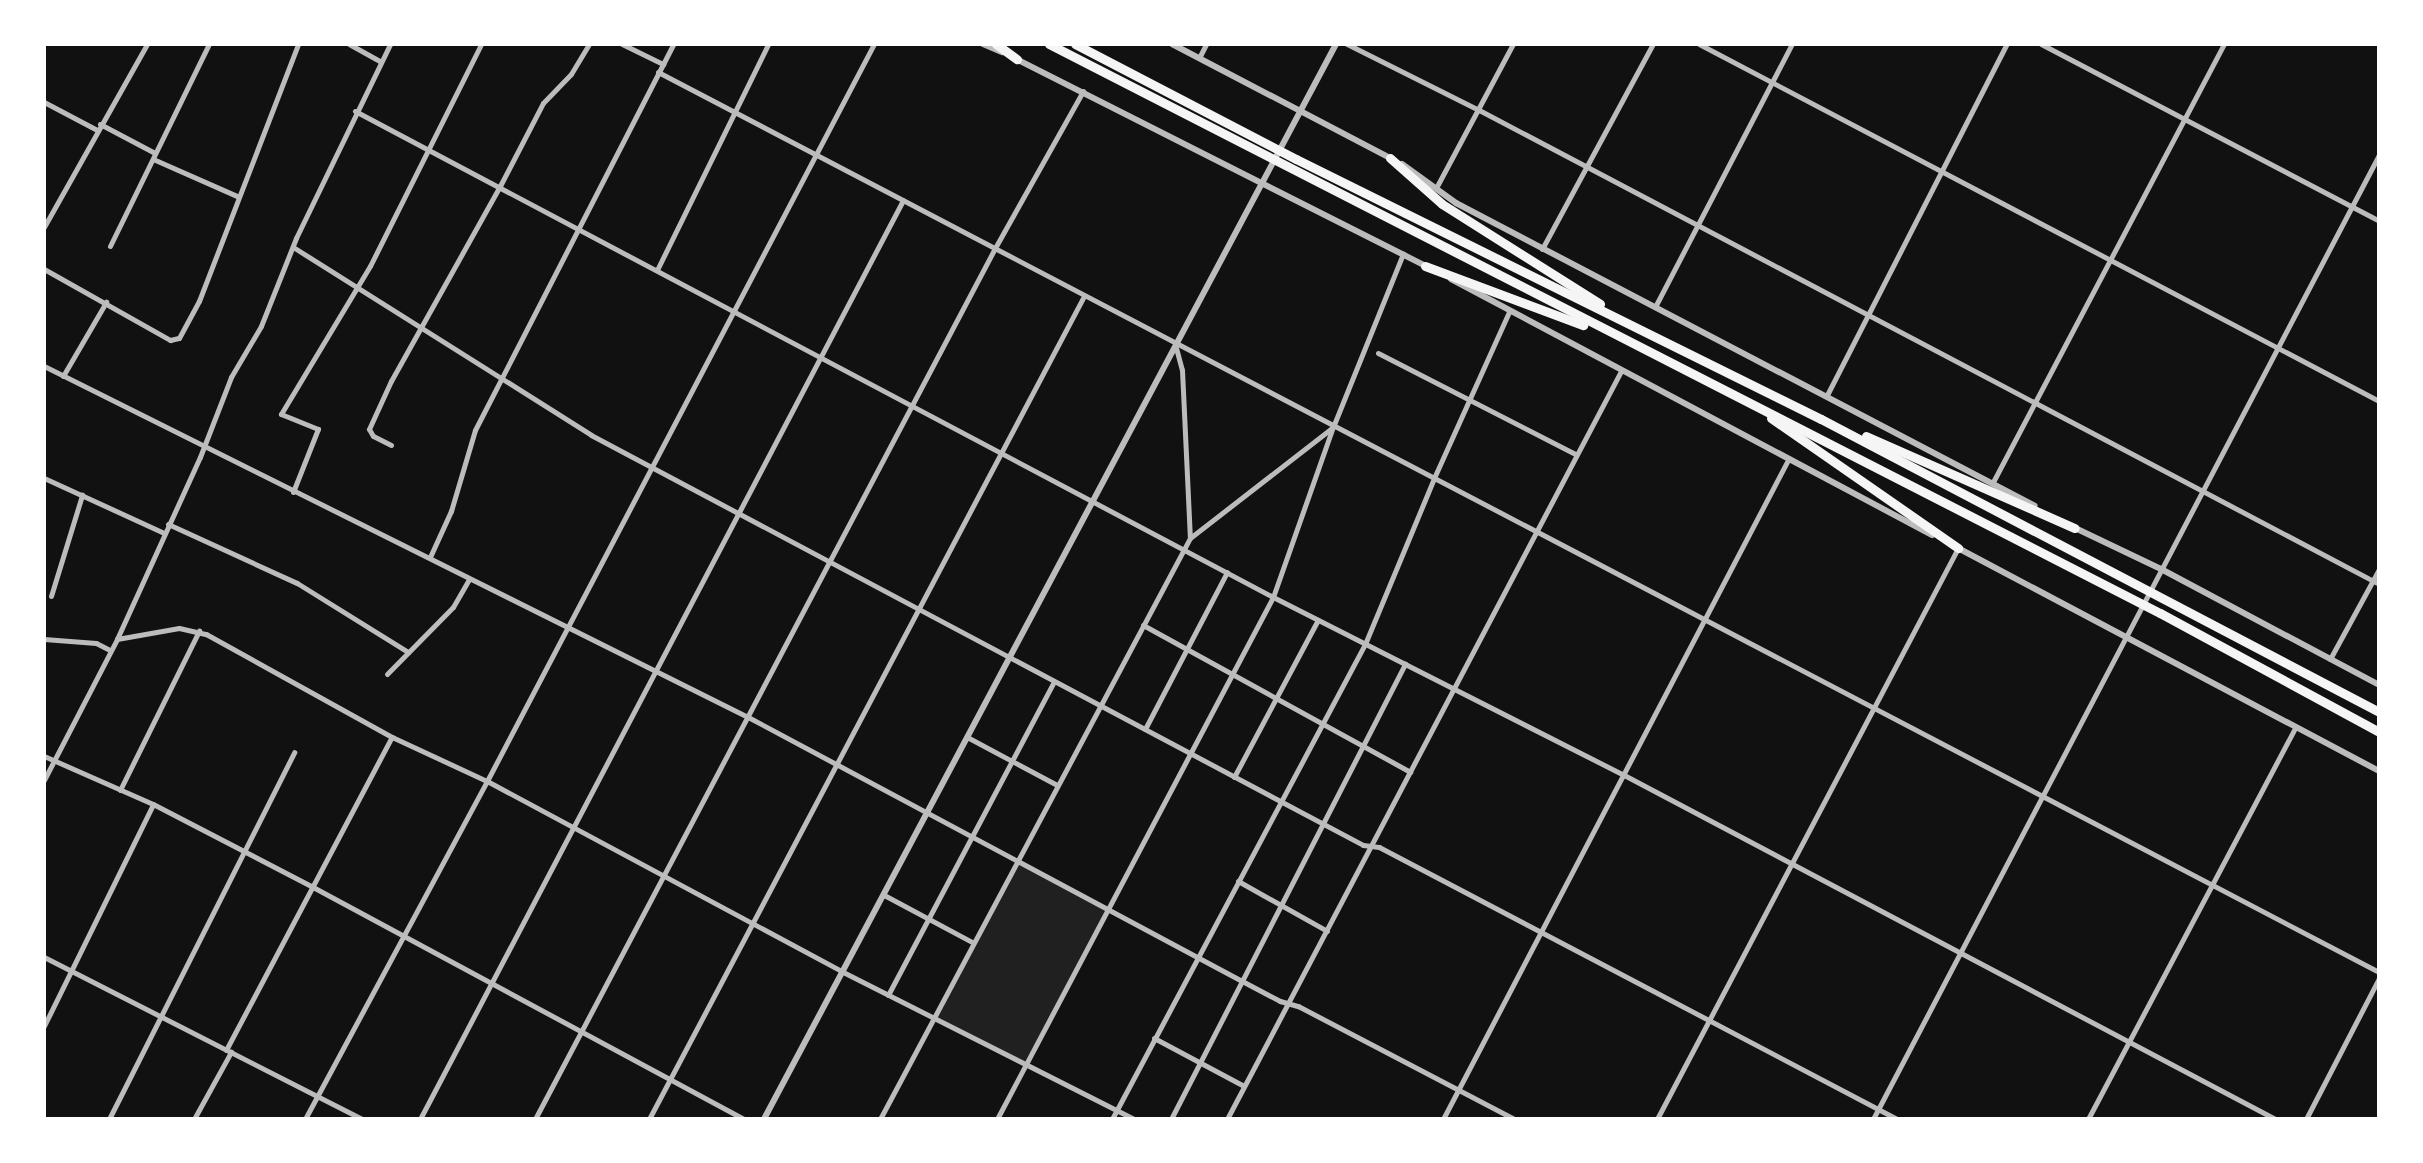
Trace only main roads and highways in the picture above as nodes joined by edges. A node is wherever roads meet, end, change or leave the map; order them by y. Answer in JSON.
{"nodes":[{"id":1,"x":996,"y":44,"type":"edge"},
{"id":2,"x":1049,"y":44,"type":"edge"},
{"id":3,"x":1075,"y":44,"type":"edge"},
{"id":4,"x":1017,"y":59,"type":"road end"},
{"id":5,"x":1390,"y":158,"type":"road end"},
{"id":6,"x":1425,"y":266,"type":"road end"},
{"id":7,"x":1630,"y":323,"type":"junction"},
{"id":8,"x":1622,"y":340,"type":"junction"},
{"id":9,"x":1749,"y":402,"type":"junction"},
{"id":10,"x":1821,"y":419,"type":"junction"},
{"id":11,"x":2075,"y":528,"type":"road end"},
{"id":12,"x":1958,"y":548,"type":"road end"},
{"id":13,"x":2379,"y":709,"type":"edge"},
{"id":14,"x":2379,"y":733,"type":"edge"}],
"edges":[{"from":1,"to":4,"type":"highway"},
{"from":2,"to":8,"type":"highway"},
{"from":3,"to":7,"type":"highway"},
{"from":5,"to":7,"type":"highway"},
{"from":6,"to":8,"type":"highway"},
{"from":7,"to":10,"type":"highway"},
{"from":8,"to":9,"type":"highway"},
{"from":9,"to":12,"type":"highway"},
{"from":9,"to":14,"type":"highway"},
{"from":10,"to":11,"type":"highway"},
{"from":10,"to":13,"type":"highway"}]}
